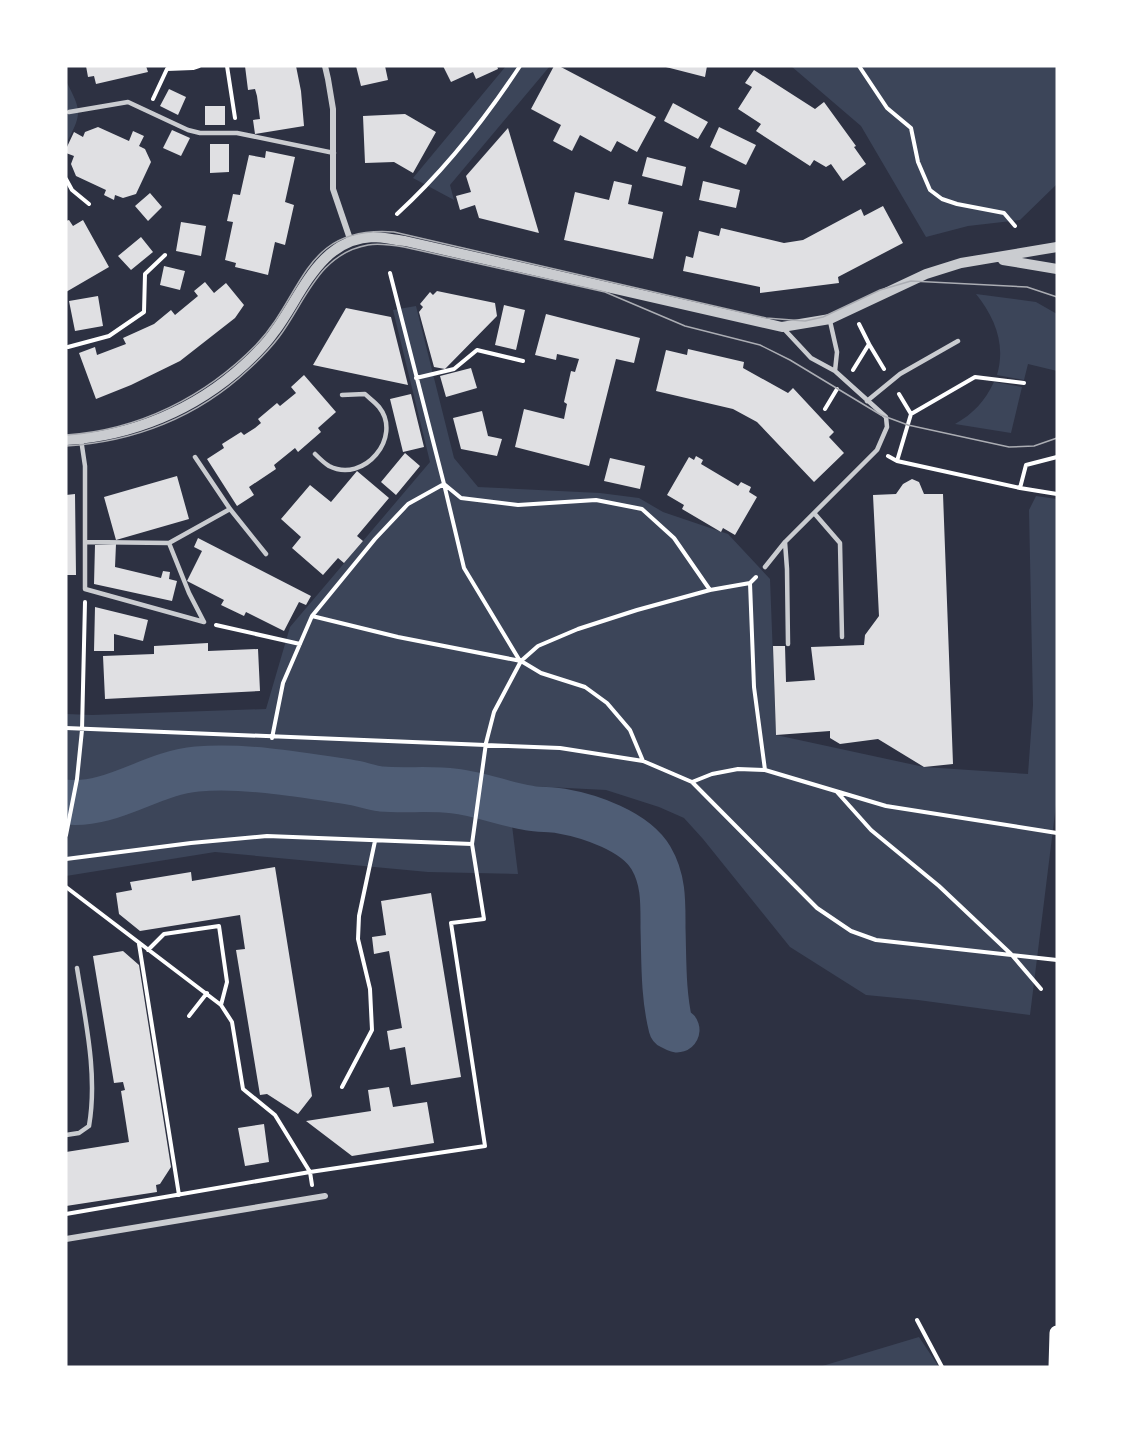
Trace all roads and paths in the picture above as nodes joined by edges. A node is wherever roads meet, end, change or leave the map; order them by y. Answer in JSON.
{"nodes":[{"id":1,"x":199,"y":66,"type":"edge"},
{"id":2,"x":227,"y":66,"type":"edge"},
{"id":3,"x":325,"y":66,"type":"edge"},
{"id":4,"x":520,"y":66,"type":"edge"},
{"id":5,"x":859,"y":66,"type":"edge"},
{"id":6,"x":147,"y":111,"type":"junction"},
{"id":7,"x":69,"y":112,"type":"dead end"},
{"id":8,"x":237,"y":134,"type":"junction"},
{"id":9,"x":334,"y":153,"type":"junction"},
{"id":10,"x":66,"y":179,"type":"edge"},
{"id":11,"x":89,"y":204,"type":"dead end"},
{"id":12,"x":397,"y":214,"type":"dead end"},
{"id":13,"x":1015,"y":226,"type":"dead end"},
{"id":14,"x":351,"y":242,"type":"junction"},
{"id":15,"x":1057,"y":247,"type":"edge"},
{"id":16,"x":165,"y":255,"type":"dead end"},
{"id":17,"x":994,"y":258,"type":"junction"},
{"id":18,"x":1057,"y":269,"type":"edge"},
{"id":19,"x":390,"y":273,"type":"dead end"},
{"id":20,"x":830,"y":319,"type":"junction"},
{"id":21,"x":782,"y":327,"type":"junction"},
{"id":22,"x":958,"y":341,"type":"dead end"},
{"id":23,"x":68,"y":347,"type":"dead end"},
{"id":24,"x":523,"y":361,"type":"dead end"},
{"id":25,"x":835,"y":371,"type":"junction"},
{"id":26,"x":416,"y":378,"type":"junction"},
{"id":27,"x":1024,"y":383,"type":"dead end"},
{"id":28,"x":342,"y":395,"type":"dead end"},
{"id":29,"x":867,"y":400,"type":"junction"},
{"id":30,"x":66,"y":440,"type":"edge"},
{"id":31,"x":81,"y":440,"type":"junction"},
{"id":32,"x":315,"y":454,"type":"dead end"},
{"id":33,"x":886,"y":455,"type":"dead end"},
{"id":34,"x":195,"y":457,"type":"dead end"},
{"id":35,"x":1057,"y":457,"type":"edge"},
{"id":36,"x":897,"y":461,"type":"junction"},
{"id":37,"x":444,"y":484,"type":"junction"},
{"id":38,"x":1020,"y":488,"type":"junction"},
{"id":39,"x":1057,"y":494,"type":"edge"},
{"id":40,"x":230,"y":509,"type":"junction"},
{"id":41,"x":814,"y":513,"type":"junction"},
{"id":42,"x":86,"y":542,"type":"junction"},
{"id":43,"x":785,"y":542,"type":"junction"},
{"id":44,"x":169,"y":543,"type":"junction"},
{"id":45,"x":266,"y":554,"type":"dead end"},
{"id":46,"x":765,"y":567,"type":"joint"},
{"id":47,"x":750,"y":583,"type":"junction"},
{"id":48,"x":85,"y":589,"type":"junction"},
{"id":49,"x":710,"y":590,"type":"junction"},
{"id":50,"x":312,"y":616,"type":"junction"},
{"id":51,"x":204,"y":622,"type":"junction"},
{"id":52,"x":842,"y":637,"type":"dead end"},
{"id":53,"x":300,"y":644,"type":"junction"},
{"id":54,"x":788,"y":644,"type":"dead end"},
{"id":55,"x":520,"y":661,"type":"junction"},
{"id":56,"x":66,"y":728,"type":"edge"},
{"id":57,"x":82,"y":730,"type":"junction"},
{"id":58,"x":272,"y":738,"type":"junction"},
{"id":59,"x":486,"y":744,"type":"junction"},
{"id":60,"x":644,"y":761,"type":"junction"},
{"id":61,"x":765,"y":770,"type":"junction"},
{"id":62,"x":692,"y":782,"type":"junction"},
{"id":63,"x":836,"y":791,"type":"junction"},
{"id":64,"x":67,"y":825,"type":"edge"},
{"id":65,"x":1057,"y":833,"type":"edge"},
{"id":66,"x":66,"y":835,"type":"edge"},
{"id":67,"x":375,"y":841,"type":"junction"},
{"id":68,"x":472,"y":844,"type":"junction"},
{"id":69,"x":66,"y":859,"type":"edge"},
{"id":70,"x":66,"y":887,"type":"edge"},
{"id":71,"x":139,"y":944,"type":"junction"},
{"id":72,"x":148,"y":950,"type":"junction"},
{"id":73,"x":1057,"y":960,"type":"edge"},
{"id":74,"x":77,"y":968,"type":"dead end"},
{"id":75,"x":1041,"y":989,"type":"dead end"},
{"id":76,"x":207,"y":993,"type":"junction"},
{"id":77,"x":221,"y":1005,"type":"junction"},
{"id":78,"x":189,"y":1016,"type":"dead end"},
{"id":79,"x":342,"y":1086,"type":"dead end"},
{"id":80,"x":66,"y":1135,"type":"edge"},
{"id":81,"x":310,"y":1172,"type":"junction"},
{"id":82,"x":179,"y":1195,"type":"junction"},
{"id":83,"x":325,"y":1196,"type":"dead end"},
{"id":84,"x":314,"y":1198,"type":"junction"},
{"id":85,"x":66,"y":1214,"type":"edge"},
{"id":86,"x":66,"y":1239,"type":"edge"},
{"id":87,"x":917,"y":1320,"type":"dead end"},
{"id":88,"x":1057,"y":1333,"type":"edge"},
{"id":89,"x":942,"y":1367,"type":"edge"},
{"id":90,"x":1056,"y":1367,"type":"edge"}],
"edges":[{"from":1,"to":6,"type":"path"},
{"from":2,"to":8,"type":"path"},
{"from":3,"to":9,"type":"street"},
{"from":4,"to":12,"type":"path"},
{"from":5,"to":13,"type":"path"},
{"from":6,"to":7,"type":"lane"},
{"from":6,"to":8,"type":"lane"},
{"from":8,"to":9,"type":"lane"},
{"from":9,"to":14,"type":"street"},
{"from":10,"to":11,"type":"path"},
{"from":14,"to":21,"type":"street"},
{"from":14,"to":31,"type":"street"},
{"from":15,"to":17,"type":"street"},
{"from":16,"to":23,"type":"path"},
{"from":17,"to":18,"type":"street"},
{"from":17,"to":20,"type":"street"},
{"from":19,"to":26,"type":"path"},
{"from":20,"to":21,"type":"street"},
{"from":20,"to":25,"type":"lane"},
{"from":21,"to":25,"type":"lane"},
{"from":22,"to":29,"type":"lane"},
{"from":24,"to":26,"type":"path"},
{"from":25,"to":29,"type":"lane"},
{"from":26,"to":37,"type":"path"},
{"from":27,"to":36,"type":"path"},
{"from":28,"to":32,"type":"lane"},
{"from":29,"to":41,"type":"lane"},
{"from":30,"to":31,"type":"street"},
{"from":31,"to":42,"type":"lane"},
{"from":33,"to":36,"type":"path"},
{"from":34,"to":40,"type":"lane"},
{"from":35,"to":38,"type":"path"},
{"from":36,"to":38,"type":"path"},
{"from":37,"to":49,"type":"path"},
{"from":37,"to":50,"type":"path"},
{"from":37,"to":55,"type":"path"},
{"from":38,"to":39,"type":"path"},
{"from":40,"to":44,"type":"lane"},
{"from":40,"to":45,"type":"lane"},
{"from":41,"to":43,"type":"lane"},
{"from":41,"to":52,"type":"lane"},
{"from":42,"to":44,"type":"lane"},
{"from":42,"to":48,"type":"lane"},
{"from":43,"to":46,"type":"lane"},
{"from":43,"to":54,"type":"lane"},
{"from":44,"to":51,"type":"lane"},
{"from":46,"to":47,"type":"path"},
{"from":47,"to":49,"type":"path"},
{"from":47,"to":61,"type":"path"},
{"from":48,"to":51,"type":"lane"},
{"from":48,"to":57,"type":"path"},
{"from":49,"to":55,"type":"path"},
{"from":50,"to":53,"type":"path"},
{"from":50,"to":55,"type":"path"},
{"from":51,"to":53,"type":"path"},
{"from":53,"to":58,"type":"path"},
{"from":55,"to":59,"type":"path"},
{"from":55,"to":60,"type":"path"},
{"from":56,"to":57,"type":"path"},
{"from":57,"to":58,"type":"path"},
{"from":57,"to":64,"type":"path"},
{"from":58,"to":59,"type":"path"},
{"from":59,"to":60,"type":"path"},
{"from":59,"to":68,"type":"path"},
{"from":60,"to":62,"type":"path"},
{"from":61,"to":62,"type":"path"},
{"from":61,"to":63,"type":"path"},
{"from":62,"to":73,"type":"path"},
{"from":63,"to":65,"type":"path"},
{"from":63,"to":75,"type":"path"},
{"from":64,"to":66,"type":"path"},
{"from":67,"to":68,"type":"path"},
{"from":67,"to":69,"type":"path"},
{"from":67,"to":79,"type":"path"},
{"from":68,"to":81,"type":"path"},
{"from":70,"to":71,"type":"path"},
{"from":71,"to":72,"type":"path"},
{"from":71,"to":82,"type":"path"},
{"from":72,"to":76,"type":"path"},
{"from":72,"to":77,"type":"path"},
{"from":74,"to":80,"type":"lane"},
{"from":76,"to":77,"type":"path"},
{"from":76,"to":78,"type":"path"},
{"from":77,"to":81,"type":"path"},
{"from":81,"to":82,"type":"path"},
{"from":81,"to":84,"type":"path"},
{"from":82,"to":85,"type":"path"},
{"from":83,"to":84,"type":"street"},
{"from":84,"to":86,"type":"street"},
{"from":87,"to":89,"type":"path"},
{"from":88,"to":90,"type":"main road"}]}
